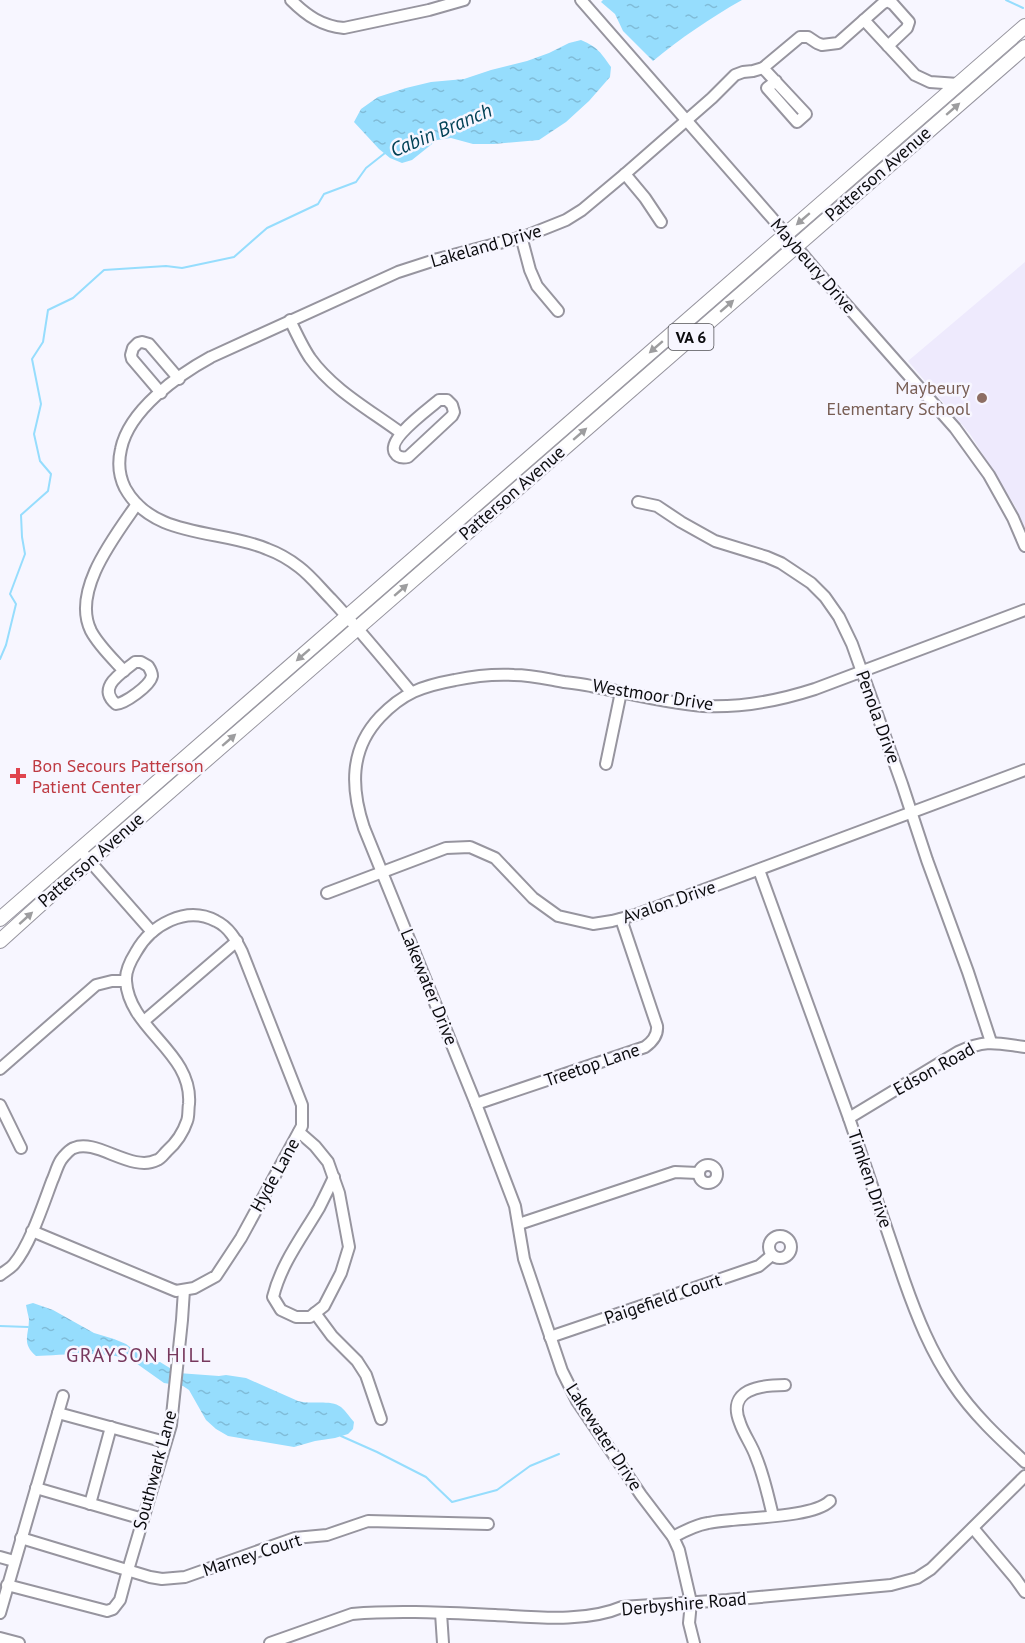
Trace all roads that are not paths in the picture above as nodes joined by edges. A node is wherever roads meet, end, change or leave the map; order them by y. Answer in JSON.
{"nodes":[{"id":1,"x":291,"y":0,"type":"edge"},
{"id":2,"x":464,"y":0,"type":"edge"},
{"id":3,"x":581,"y":0,"type":"edge"},
{"id":4,"x":887,"y":1,"type":"edge"},
{"id":5,"x":428,"y":5,"type":"edge"},
{"id":6,"x":864,"y":20,"type":"junction"},
{"id":7,"x":1025,"y":26,"type":"edge"},
{"id":8,"x":888,"y":46,"type":"junction"},
{"id":9,"x":1025,"y":46,"type":"edge"},
{"id":10,"x":763,"y":68,"type":"junction"},
{"id":11,"x":776,"y":81,"type":"dead end"},
{"id":12,"x":958,"y":84,"type":"junction"},
{"id":13,"x":686,"y":120,"type":"junction"},
{"id":14,"x":625,"y":174,"type":"junction"},
{"id":15,"x":661,"y":222,"type":"dead end"},
{"id":16,"x":785,"y":234,"type":"junction"},
{"id":17,"x":521,"y":236,"type":"junction"},
{"id":18,"x":795,"y":246,"type":"junction"},
{"id":19,"x":558,"y":311,"type":"dead end"},
{"id":20,"x":290,"y":320,"type":"junction"},
{"id":21,"x":178,"y":379,"type":"junction"},
{"id":22,"x":160,"y":393,"type":"junction"},
{"id":23,"x":401,"y":433,"type":"junction"},
{"id":24,"x":638,"y":502,"type":"dead end"},
{"id":25,"x":137,"y":504,"type":"junction"},
{"id":26,"x":1025,"y":546,"type":"edge"},
{"id":27,"x":1025,"y":610,"type":"edge"},
{"id":28,"x":347,"y":617,"type":"junction"},
{"id":29,"x":357,"y":628,"type":"junction"},
{"id":30,"x":124,"y":671,"type":"dead end"},
{"id":31,"x":861,"y":671,"type":"junction"},
{"id":32,"x":411,"y":692,"type":"junction"},
{"id":33,"x":621,"y":692,"type":"junction"},
{"id":34,"x":606,"y":764,"type":"dead end"},
{"id":35,"x":1025,"y":770,"type":"edge"},
{"id":36,"x":912,"y":812,"type":"junction"},
{"id":37,"x":80,"y":850,"type":"junction"},
{"id":38,"x":90,"y":861,"type":"junction"},
{"id":39,"x":759,"y":870,"type":"junction"},
{"id":40,"x":382,"y":872,"type":"junction"},
{"id":41,"x":327,"y":893,"type":"dead end"},
{"id":42,"x":0,"y":919,"type":"edge"},
{"id":43,"x":621,"y":919,"type":"junction"},
{"id":44,"x":152,"y":932,"type":"junction"},
{"id":45,"x":0,"y":941,"type":"edge"},
{"id":46,"x":237,"y":941,"type":"junction"},
{"id":47,"x":126,"y":981,"type":"junction"},
{"id":48,"x":144,"y":1021,"type":"junction"},
{"id":49,"x":991,"y":1042,"type":"junction"},
{"id":50,"x":1025,"y":1047,"type":"edge"},
{"id":51,"x":0,"y":1069,"type":"edge"},
{"id":52,"x":476,"y":1104,"type":"junction"},
{"id":53,"x":0,"y":1105,"type":"edge"},
{"id":54,"x":849,"y":1118,"type":"junction"},
{"id":55,"x":299,"y":1132,"type":"junction"},
{"id":56,"x":21,"y":1148,"type":"dead end"},
{"id":57,"x":698,"y":1173,"type":"dead end"},
{"id":58,"x":334,"y":1178,"type":"junction"},
{"id":59,"x":519,"y":1224,"type":"junction"},
{"id":60,"x":32,"y":1231,"type":"junction"},
{"id":61,"x":772,"y":1255,"type":"dead end"},
{"id":62,"x":0,"y":1275,"type":"edge"},
{"id":63,"x":184,"y":1290,"type":"junction"},
{"id":64,"x":315,"y":1313,"type":"junction"},
{"id":65,"x":550,"y":1337,"type":"junction"},
{"id":66,"x":785,"y":1385,"type":"dead end"},
{"id":67,"x":63,"y":1396,"type":"dead end"},
{"id":68,"x":58,"y":1413,"type":"junction"},
{"id":69,"x":381,"y":1419,"type":"dead end"},
{"id":70,"x":111,"y":1427,"type":"junction"},
{"id":71,"x":165,"y":1442,"type":"junction"},
{"id":72,"x":1025,"y":1462,"type":"edge"},
{"id":73,"x":1025,"y":1476,"type":"edge"},
{"id":74,"x":36,"y":1488,"type":"junction"},
{"id":75,"x":830,"y":1501,"type":"dead end"},
{"id":76,"x":90,"y":1504,"type":"junction"},
{"id":77,"x":773,"y":1516,"type":"junction"},
{"id":78,"x":143,"y":1519,"type":"junction"},
{"id":79,"x":488,"y":1524,"type":"dead end"},
{"id":80,"x":973,"y":1528,"type":"junction"},
{"id":81,"x":673,"y":1537,"type":"junction"},
{"id":82,"x":21,"y":1538,"type":"junction"},
{"id":83,"x":0,"y":1557,"type":"edge"},
{"id":84,"x":14,"y":1561,"type":"junction"},
{"id":85,"x":128,"y":1570,"type":"junction"},
{"id":86,"x":8,"y":1585,"type":"junction"},
{"id":87,"x":1025,"y":1592,"type":"edge"},
{"id":88,"x":691,"y":1602,"type":"junction"},
{"id":89,"x":0,"y":1613,"type":"edge"},
{"id":90,"x":441,"y":1613,"type":"junction"},
{"id":91,"x":0,"y":1638,"type":"edge"},
{"id":92,"x":19,"y":1643,"type":"edge"},
{"id":93,"x":270,"y":1643,"type":"edge"},
{"id":94,"x":443,"y":1643,"type":"edge"},
{"id":95,"x":694,"y":1643,"type":"edge"}],
"edges":[{"from":1,"to":5,"type":"street"},
{"from":2,"to":5,"type":"street"},
{"from":3,"to":13,"type":"street","name":"Maybeury Drive"},
{"from":4,"to":6,"type":"street","name":"Lakeland Drive"},
{"from":4,"to":8,"type":"street"},
{"from":6,"to":8,"type":"street"},
{"from":6,"to":10,"type":"street","name":"Lakeland Drive"},
{"from":7,"to":12,"type":"main road","name":"Patterson Avenue","number":"VA 6"},
{"from":8,"to":12,"type":"street"},
{"from":18,"to":9,"type":"main road","name":"Patterson Avenue","number":"VA 6","one_way":true},
{"from":10,"to":11,"type":"street"},
{"from":10,"to":13,"type":"street","name":"Lakeland Drive"},
{"from":12,"to":16,"type":"main road","name":"Patterson Avenue","number":"VA 6","one_way":true},
{"from":13,"to":14,"type":"street","name":"Lakeland Drive"},
{"from":13,"to":16,"type":"street","name":"Maybeury Drive"},
{"from":14,"to":15,"type":"street"},
{"from":14,"to":17,"type":"street","name":"Lakeland Drive"},
{"from":16,"to":18,"type":"street","name":"Maybeury Drive"},
{"from":16,"to":28,"type":"main road","name":"Patterson Avenue","number":"VA 6","one_way":true},
{"from":17,"to":19,"type":"street"},
{"from":17,"to":20,"type":"street","name":"Lakeland Drive"},
{"from":18,"to":26,"type":"street","name":"Maybeury Drive"},
{"from":29,"to":18,"type":"main road","name":"Patterson Avenue","number":"VA 6","one_way":true},
{"from":20,"to":21,"type":"street","name":"Lakeland Drive"},
{"from":20,"to":23,"type":"street"},
{"from":21,"to":22,"type":"street","name":"Lakeland Drive"},
{"from":21,"to":22,"type":"street"},
{"from":22,"to":25,"type":"street","name":"Lakeland Drive"},
{"from":23,"to":23,"type":"street"},
{"from":24,"to":31,"type":"street","name":"Penola Drive"},
{"from":25,"to":28,"type":"street"},
{"from":25,"to":30,"type":"street"},
{"from":27,"to":31,"type":"street","name":"Westmoor Drive"},
{"from":28,"to":29,"type":"street"},
{"from":28,"to":37,"type":"main road","name":"Patterson Avenue","number":"VA 6","one_way":true},
{"from":29,"to":32,"type":"street"},
{"from":38,"to":29,"type":"main road","name":"Patterson Avenue","number":"VA 6","one_way":true},
{"from":31,"to":33,"type":"street","name":"Westmoor Drive"},
{"from":31,"to":36,"type":"street","name":"Penola Drive"},
{"from":32,"to":33,"type":"street","name":"Westmoor Drive"},
{"from":32,"to":40,"type":"street","name":"Lakewater Drive"},
{"from":33,"to":34,"type":"street"},
{"from":35,"to":36,"type":"street","name":"Avalon Drive"},
{"from":36,"to":39,"type":"street","name":"Avalon Drive"},
{"from":36,"to":49,"type":"street","name":"Penola Drive"},
{"from":37,"to":38,"type":"street"},
{"from":37,"to":42,"type":"main road","name":"Patterson Avenue","number":"VA 6"},
{"from":38,"to":44,"type":"street"},
{"from":45,"to":38,"type":"main road","name":"Patterson Avenue","number":"VA 6","one_way":true},
{"from":39,"to":43,"type":"street","name":"Avalon Drive"},
{"from":39,"to":54,"type":"street","name":"Timken Drive"},
{"from":40,"to":41,"type":"street","name":"Avalon Drive"},
{"from":40,"to":43,"type":"street","name":"Avalon Drive"},
{"from":40,"to":52,"type":"street","name":"Lakewater Drive"},
{"from":43,"to":52,"type":"street","name":"Treetop Lane"},
{"from":44,"to":46,"type":"street","name":"Hyde Lane"},
{"from":44,"to":47,"type":"street"},
{"from":46,"to":48,"type":"street"},
{"from":46,"to":55,"type":"street","name":"Hyde Lane"},
{"from":47,"to":48,"type":"street"},
{"from":47,"to":51,"type":"street"},
{"from":48,"to":60,"type":"street"},
{"from":49,"to":50,"type":"street","name":"Edson Road"},
{"from":49,"to":54,"type":"street","name":"Edson Road"},
{"from":52,"to":59,"type":"street","name":"Lakewater Drive"},
{"from":53,"to":56,"type":"street"},
{"from":54,"to":72,"type":"street","name":"Timken Drive"},
{"from":55,"to":58,"type":"street"},
{"from":55,"to":63,"type":"street","name":"Hyde Lane"},
{"from":57,"to":59,"type":"street"},
{"from":58,"to":64,"type":"street"},
{"from":58,"to":64,"type":"street"},
{"from":59,"to":65,"type":"street","name":"Lakewater Drive"},
{"from":60,"to":62,"type":"street"},
{"from":60,"to":63,"type":"street"},
{"from":61,"to":65,"type":"street","name":"Paigefield Court"},
{"from":63,"to":71,"type":"street","name":"Southwark Lane"},
{"from":64,"to":69,"type":"street"},
{"from":65,"to":81,"type":"street","name":"Lakewater Drive"},
{"from":66,"to":77,"type":"street"},
{"from":67,"to":68,"type":"street"},
{"from":68,"to":70,"type":"street"},
{"from":68,"to":74,"type":"street"},
{"from":70,"to":71,"type":"street"},
{"from":70,"to":76,"type":"street"},
{"from":71,"to":78,"type":"street","name":"Southwark Lane"},
{"from":73,"to":80,"type":"street","name":"Derbyshire Road"},
{"from":74,"to":76,"type":"street"},
{"from":74,"to":82,"type":"street"},
{"from":75,"to":77,"type":"street"},
{"from":76,"to":78,"type":"street"},
{"from":77,"to":81,"type":"street"},
{"from":78,"to":85,"type":"street","name":"Southwark Lane"},
{"from":79,"to":85,"type":"street","name":"Marney Court"},
{"from":80,"to":87,"type":"street"},
{"from":80,"to":88,"type":"street","name":"Derbyshire Road"},
{"from":81,"to":88,"type":"street","name":"Lakewater Drive"},
{"from":82,"to":84,"type":"street"},
{"from":82,"to":85,"type":"street","name":"Marney Court"},
{"from":83,"to":84,"type":"street"},
{"from":84,"to":86,"type":"street"},
{"from":85,"to":86,"type":"street","name":"Southwark Lane"},
{"from":86,"to":89,"type":"street"},
{"from":88,"to":90,"type":"street","name":"Derbyshire Road"},
{"from":88,"to":95,"type":"street","name":"Lakewater Drive"},
{"from":90,"to":93,"type":"street","name":"Derbyshire Road"},
{"from":90,"to":94,"type":"street"},
{"from":91,"to":92,"type":"street"}]}
